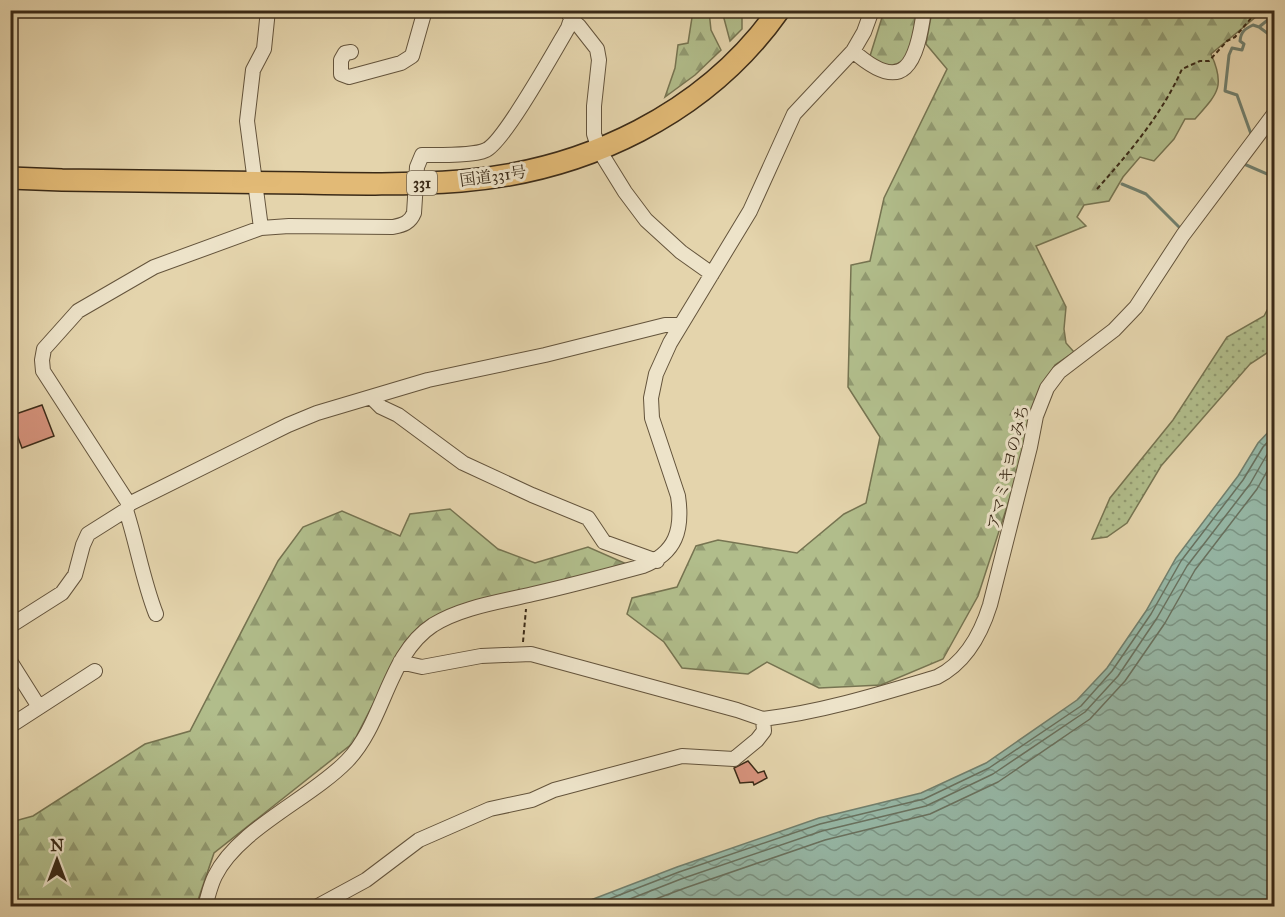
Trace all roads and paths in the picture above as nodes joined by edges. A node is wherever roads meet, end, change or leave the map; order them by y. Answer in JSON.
{"nodes":[{"id":1,"x":268,"y":10,"type":"edge"},
{"id":2,"x":425,"y":10,"type":"edge"},
{"id":3,"x":779,"y":10,"type":"edge"},
{"id":4,"x":872,"y":10,"type":"edge"},
{"id":5,"x":924,"y":10,"type":"edge"},
{"id":6,"x":1258,"y":10,"type":"edge"},
{"id":7,"x":569,"y":15,"type":"edge"},
{"id":8,"x":854,"y":51,"type":"junction"},
{"id":9,"x":351,"y":52,"type":"dead end"},
{"id":10,"x":1275,"y":114,"type":"edge"},
{"id":11,"x":599,"y":150,"type":"junction"},
{"id":12,"x":10,"y":178,"type":"edge"},
{"id":13,"x":256,"y":183,"type":"junction"},
{"id":14,"x":417,"y":183,"type":"junction"},
{"id":15,"x":1097,"y":189,"type":"dead end"},
{"id":16,"x":261,"y":228,"type":"junction"},
{"id":17,"x":712,"y":274,"type":"junction"},
{"id":18,"x":681,"y":325,"type":"junction"},
{"id":19,"x":372,"y":398,"type":"junction"},
{"id":20,"x":127,"y":507,"type":"junction"},
{"id":21,"x":657,"y":561,"type":"junction"},
{"id":22,"x":526,"y":603,"type":"dead end"},
{"id":23,"x":156,"y":614,"type":"dead end"},
{"id":24,"x":10,"y":627,"type":"edge"},
{"id":25,"x":522,"y":654,"type":"junction"},
{"id":26,"x":10,"y":661,"type":"edge"},
{"id":27,"x":400,"y":662,"type":"junction"},
{"id":28,"x":95,"y":671,"type":"dead end"},
{"id":29,"x":39,"y":707,"type":"junction"},
{"id":30,"x":763,"y":719,"type":"junction"},
{"id":31,"x":10,"y":726,"type":"edge"},
{"id":32,"x":205,"y":906,"type":"edge"},
{"id":33,"x":318,"y":906,"type":"edge"}],
"edges":[{"from":1,"to":13,"type":"street"},
{"from":2,"to":9,"type":"street"},
{"from":3,"to":11,"type":"highway","name":"国道331号","number":"331"},
{"from":4,"to":8,"type":"street"},
{"from":5,"to":8,"type":"street"},
{"from":6,"to":15,"type":"path"},
{"from":7,"to":11,"type":"street"},
{"from":7,"to":14,"type":"street"},
{"from":8,"to":17,"type":"street"},
{"from":10,"to":30,"type":"street","name":"アマミキヨのみち"},
{"from":11,"to":14,"type":"highway","name":"国道331号","number":"331"},
{"from":11,"to":17,"type":"street"},
{"from":12,"to":13,"type":"highway","name":"国道331号","number":"331"},
{"from":13,"to":14,"type":"highway","name":"国道331号","number":"331"},
{"from":13,"to":16,"type":"street"},
{"from":14,"to":16,"type":"street"},
{"from":16,"to":20,"type":"street"},
{"from":17,"to":18,"type":"street"},
{"from":18,"to":19,"type":"street"},
{"from":18,"to":21,"type":"street"},
{"from":19,"to":20,"type":"street"},
{"from":19,"to":21,"type":"street"},
{"from":20,"to":23,"type":"street"},
{"from":20,"to":24,"type":"street"},
{"from":21,"to":27,"type":"street"},
{"from":22,"to":25,"type":"path"},
{"from":25,"to":27,"type":"street"},
{"from":25,"to":30,"type":"street"},
{"from":26,"to":29,"type":"street"},
{"from":27,"to":32,"type":"street"},
{"from":28,"to":29,"type":"street"},
{"from":29,"to":31,"type":"street"},
{"from":30,"to":33,"type":"street"}]}
